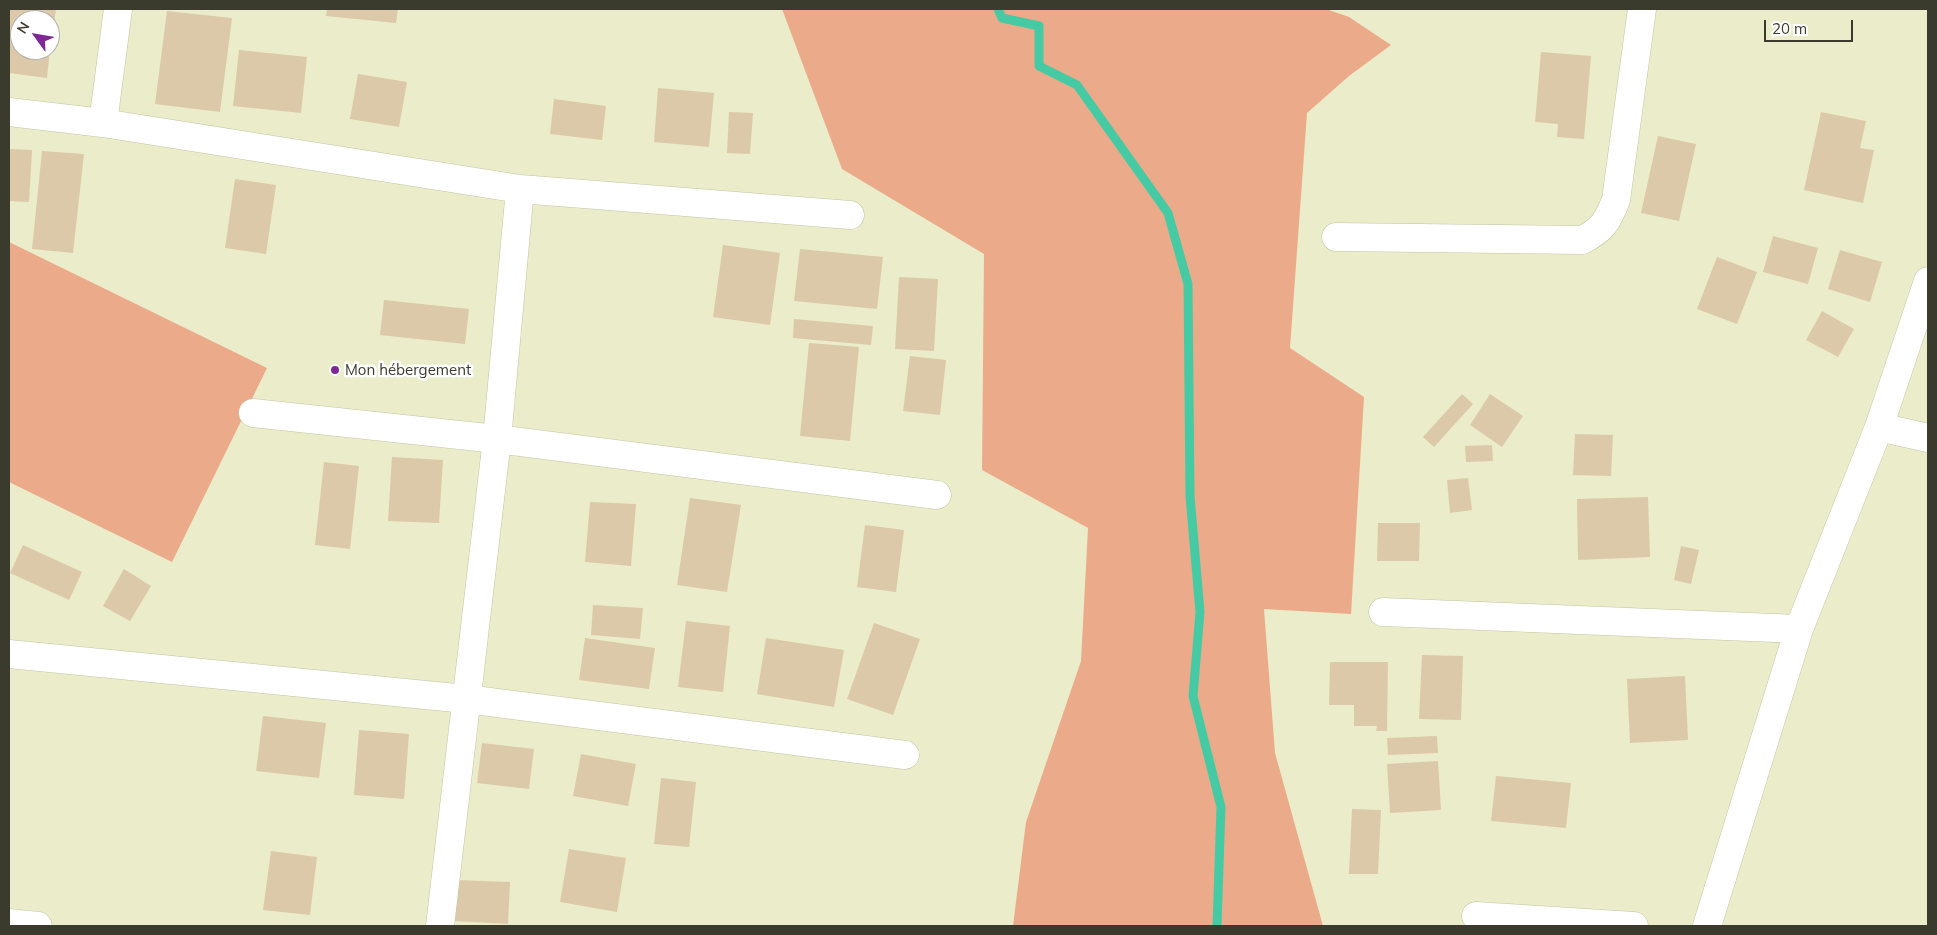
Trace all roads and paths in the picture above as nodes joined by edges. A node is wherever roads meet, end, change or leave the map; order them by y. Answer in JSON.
{"nodes":[{"id":1,"x":118,"y":9,"type":"edge"},
{"id":2,"x":1642,"y":9,"type":"edge"},
{"id":3,"x":9,"y":112,"type":"edge"},
{"id":4,"x":103,"y":122,"type":"junction"},
{"id":5,"x":520,"y":190,"type":"junction"},
{"id":6,"x":850,"y":215,"type":"dead end"},
{"id":7,"x":1336,"y":237,"type":"dead end"},
{"id":8,"x":1928,"y":281,"type":"edge"},
{"id":9,"x":253,"y":413,"type":"dead end"},
{"id":10,"x":1879,"y":427,"type":"junction"},
{"id":11,"x":1928,"y":438,"type":"edge"},
{"id":12,"x":497,"y":439,"type":"junction"},
{"id":13,"x":937,"y":495,"type":"dead end"},
{"id":14,"x":1383,"y":612,"type":"dead end"},
{"id":15,"x":1799,"y":629,"type":"junction"},
{"id":16,"x":9,"y":654,"type":"edge"},
{"id":17,"x":466,"y":699,"type":"junction"},
{"id":18,"x":906,"y":755,"type":"dead end"},
{"id":19,"x":1476,"y":916,"type":"dead end"},
{"id":20,"x":9,"y":923,"type":"edge"},
{"id":21,"x":38,"y":926,"type":"edge"},
{"id":22,"x":440,"y":926,"type":"edge"},
{"id":23,"x":1634,"y":926,"type":"edge"},
{"id":24,"x":1707,"y":926,"type":"edge"}],
"edges":[{"from":1,"to":4,"type":"street"},
{"from":2,"to":7,"type":"street"},
{"from":3,"to":4,"type":"street"},
{"from":4,"to":5,"type":"street"},
{"from":5,"to":6,"type":"street"},
{"from":5,"to":12,"type":"street"},
{"from":8,"to":10,"type":"street"},
{"from":9,"to":12,"type":"street"},
{"from":10,"to":11,"type":"street"},
{"from":10,"to":15,"type":"street"},
{"from":12,"to":13,"type":"street"},
{"from":12,"to":17,"type":"street"},
{"from":14,"to":15,"type":"street"},
{"from":15,"to":24,"type":"street"},
{"from":16,"to":17,"type":"street"},
{"from":17,"to":18,"type":"street"},
{"from":17,"to":22,"type":"street"},
{"from":19,"to":23,"type":"street"},
{"from":20,"to":21,"type":"street"}]}
